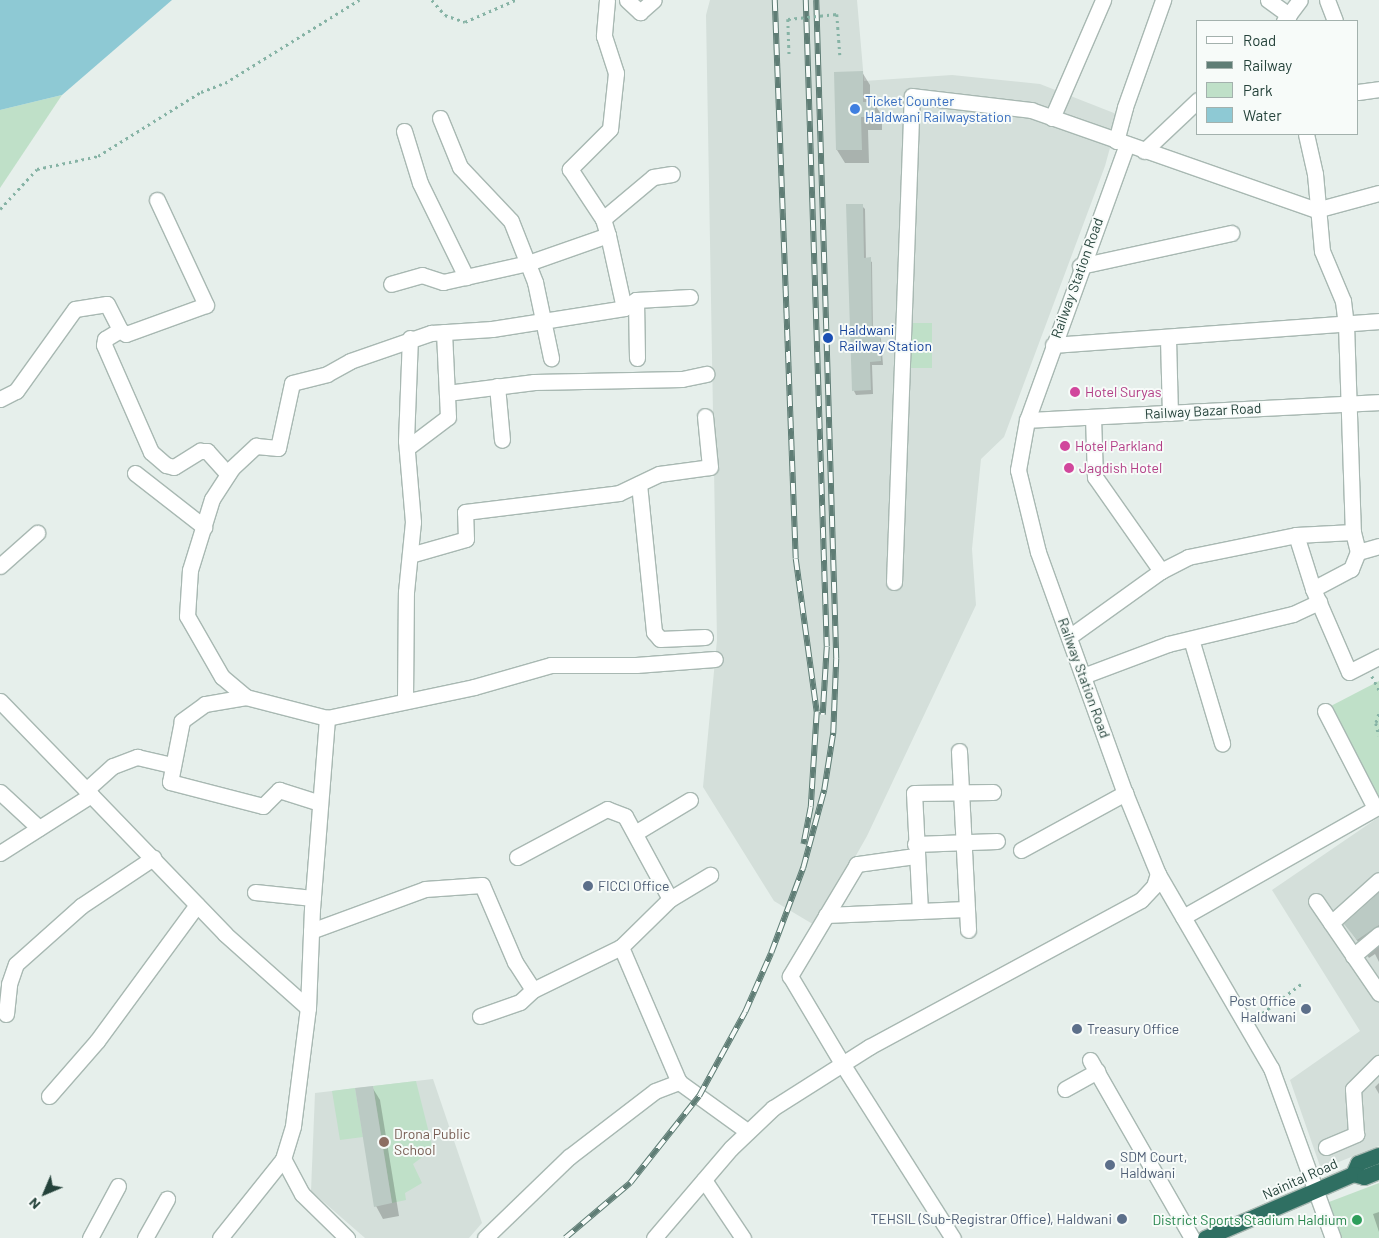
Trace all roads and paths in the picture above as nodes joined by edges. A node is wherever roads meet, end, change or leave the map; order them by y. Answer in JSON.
{"nodes":[{"id":1,"x":359,"y":0,"type":"edge"},
{"id":2,"x":432,"y":0,"type":"edge"},
{"id":3,"x":515,"y":0,"type":"edge"},
{"id":4,"x":607,"y":0,"type":"edge"},
{"id":5,"x":627,"y":0,"type":"edge"},
{"id":6,"x":654,"y":0,"type":"edge"},
{"id":7,"x":1103,"y":0,"type":"edge"},
{"id":8,"x":1163,"y":0,"type":"edge"},
{"id":9,"x":1268,"y":0,"type":"edge"},
{"id":10,"x":1300,"y":0,"type":"edge"},
{"id":11,"x":1327,"y":0,"type":"edge"},
{"id":12,"x":1286,"y":18,"type":"edge"},
{"id":13,"x":1335,"y":20,"type":"edge"},
{"id":14,"x":840,"y":55,"type":"dead end"},
{"id":15,"x":789,"y":56,"type":"dead end"},
{"id":16,"x":1379,"y":89,"type":"edge"},
{"id":17,"x":1359,"y":92,"type":"edge"},
{"id":18,"x":1196,"y":102,"type":"edge"},
{"id":19,"x":440,"y":118,"type":"dead end"},
{"id":20,"x":1052,"y":118,"type":"junction"},
{"id":21,"x":404,"y":131,"type":"dead end"},
{"id":22,"x":1306,"y":135,"type":"edge"},
{"id":23,"x":1122,"y":142,"type":"junction"},
{"id":24,"x":1144,"y":150,"type":"junction"},
{"id":25,"x":672,"y":174,"type":"dead end"},
{"id":26,"x":1379,"y":193,"type":"edge"},
{"id":27,"x":157,"y":200,"type":"dead end"},
{"id":28,"x":0,"y":208,"type":"edge"},
{"id":29,"x":1316,"y":210,"type":"junction"},
{"id":30,"x":603,"y":219,"type":"junction"},
{"id":31,"x":1231,"y":233,"type":"dead end"},
{"id":32,"x":608,"y":235,"type":"junction"},
{"id":33,"x":528,"y":263,"type":"junction"},
{"id":34,"x":1080,"y":266,"type":"junction"},
{"id":35,"x":466,"y":277,"type":"junction"},
{"id":36,"x":391,"y":284,"type":"dead end"},
{"id":37,"x":690,"y":297,"type":"dead end"},
{"id":38,"x":630,"y":304,"type":"junction"},
{"id":39,"x":541,"y":321,"type":"junction"},
{"id":40,"x":1379,"y":321,"type":"edge"},
{"id":41,"x":1346,"y":324,"type":"junction"},
{"id":42,"x":120,"y":330,"type":"junction"},
{"id":43,"x":444,"y":332,"type":"junction"},
{"id":44,"x":410,"y":338,"type":"junction"},
{"id":45,"x":1168,"y":338,"type":"junction"},
{"id":46,"x":1053,"y":345,"type":"junction"},
{"id":47,"x":550,"y":358,"type":"dead end"},
{"id":48,"x":637,"y":358,"type":"dead end"},
{"id":49,"x":706,"y":374,"type":"dead end"},
{"id":50,"x":497,"y":386,"type":"junction"},
{"id":51,"x":448,"y":393,"type":"junction"},
{"id":52,"x":0,"y":399,"type":"edge"},
{"id":53,"x":1379,"y":402,"type":"edge"},
{"id":54,"x":1347,"y":404,"type":"junction"},
{"id":55,"x":1170,"y":413,"type":"junction"},
{"id":56,"x":705,"y":416,"type":"dead end"},
{"id":57,"x":1093,"y":417,"type":"junction"},
{"id":58,"x":1027,"y":420,"type":"junction"},
{"id":59,"x":502,"y":440,"type":"dead end"},
{"id":60,"x":407,"y":448,"type":"junction"},
{"id":61,"x":135,"y":473,"type":"dead end"},
{"id":62,"x":228,"y":474,"type":"junction"},
{"id":63,"x":638,"y":484,"type":"junction"},
{"id":64,"x":204,"y":527,"type":"junction"},
{"id":65,"x":1353,"y":532,"type":"junction"},
{"id":66,"x":37,"y":533,"type":"dead end"},
{"id":67,"x":1296,"y":535,"type":"junction"},
{"id":68,"x":1379,"y":546,"type":"edge"},
{"id":69,"x":1358,"y":552,"type":"junction"},
{"id":70,"x":410,"y":554,"type":"junction"},
{"id":71,"x":0,"y":566,"type":"edge"},
{"id":72,"x":1161,"y":571,"type":"junction"},
{"id":73,"x":894,"y":582,"type":"dead end"},
{"id":74,"x":1316,"y":596,"type":"junction"},
{"id":75,"x":705,"y":637,"type":"dead end"},
{"id":76,"x":1069,"y":637,"type":"junction"},
{"id":77,"x":1191,"y":639,"type":"junction"},
{"id":78,"x":1379,"y":658,"type":"edge"},
{"id":79,"x":716,"y":659,"type":"dead end"},
{"id":80,"x":1083,"y":676,"type":"junction"},
{"id":81,"x":246,"y":698,"type":"junction"},
{"id":82,"x":405,"y":700,"type":"junction"},
{"id":83,"x":0,"y":701,"type":"edge"},
{"id":84,"x":1324,"y":711,"type":"dead end"},
{"id":85,"x":1379,"y":714,"type":"edge"},
{"id":86,"x":327,"y":718,"type":"junction"},
{"id":87,"x":1379,"y":736,"type":"edge"},
{"id":88,"x":1222,"y":743,"type":"dead end"},
{"id":89,"x":958,"y":751,"type":"dead end"},
{"id":90,"x":173,"y":765,"type":"junction"},
{"id":91,"x":0,"y":792,"type":"edge"},
{"id":92,"x":88,"y":792,"type":"junction"},
{"id":93,"x":993,"y":792,"type":"dead end"},
{"id":94,"x":962,"y":793,"type":"junction"},
{"id":95,"x":1125,"y":793,"type":"junction"},
{"id":96,"x":690,"y":800,"type":"dead end"},
{"id":97,"x":320,"y":803,"type":"junction"},
{"id":98,"x":1377,"y":807,"type":"edge"},
{"id":99,"x":38,"y":828,"type":"junction"},
{"id":100,"x":634,"y":833,"type":"junction"},
{"id":101,"x":997,"y":841,"type":"dead end"},
{"id":102,"x":963,"y":842,"type":"junction"},
{"id":103,"x":915,"y":850,"type":"junction"},
{"id":104,"x":1021,"y":850,"type":"dead end"},
{"id":105,"x":0,"y":853,"type":"edge"},
{"id":106,"x":517,"y":857,"type":"dead end"},
{"id":107,"x":153,"y":858,"type":"junction"},
{"id":108,"x":1158,"y":874,"type":"junction"},
{"id":109,"x":710,"y":875,"type":"dead end"},
{"id":110,"x":1379,"y":880,"type":"edge"},
{"id":111,"x":255,"y":892,"type":"dead end"},
{"id":112,"x":313,"y":898,"type":"junction"},
{"id":113,"x":670,"y":900,"type":"junction"},
{"id":114,"x":1316,"y":901,"type":"dead end"},
{"id":115,"x":197,"y":905,"type":"junction"},
{"id":116,"x":966,"y":909,"type":"junction"},
{"id":117,"x":920,"y":911,"type":"junction"},
{"id":118,"x":826,"y":915,"type":"junction"},
{"id":119,"x":1183,"y":916,"type":"junction"},
{"id":120,"x":1331,"y":922,"type":"junction"},
{"id":121,"x":968,"y":930,"type":"dead end"},
{"id":122,"x":311,"y":931,"type":"junction"},
{"id":123,"x":1379,"y":934,"type":"edge"},
{"id":124,"x":621,"y":947,"type":"junction"},
{"id":125,"x":1353,"y":956,"type":"junction"},
{"id":126,"x":1300,"y":984,"type":"dead end"},
{"id":127,"x":533,"y":990,"type":"junction"},
{"id":128,"x":1379,"y":993,"type":"edge"},
{"id":129,"x":308,"y":1008,"type":"junction"},
{"id":130,"x":6,"y":1014,"type":"dead end"},
{"id":131,"x":480,"y":1016,"type":"dead end"},
{"id":132,"x":1246,"y":1026,"type":"junction"},
{"id":133,"x":1379,"y":1063,"type":"edge"},
{"id":134,"x":842,"y":1065,"type":"junction"},
{"id":135,"x":679,"y":1082,"type":"junction"},
{"id":136,"x":1065,"y":1090,"type":"dead end"},
{"id":137,"x":49,"y":1096,"type":"dead end"},
{"id":138,"x":747,"y":1131,"type":"junction"},
{"id":139,"x":1326,"y":1147,"type":"dead end"},
{"id":140,"x":1379,"y":1155,"type":"edge"},
{"id":141,"x":283,"y":1159,"type":"junction"},
{"id":142,"x":1379,"y":1171,"type":"edge"},
{"id":143,"x":1353,"y":1174,"type":"junction"},
{"id":144,"x":704,"y":1180,"type":"junction"},
{"id":145,"x":118,"y":1186,"type":"dead end"},
{"id":146,"x":1315,"y":1190,"type":"junction"},
{"id":147,"x":167,"y":1199,"type":"dead end"},
{"id":148,"x":90,"y":1238,"type":"edge"},
{"id":149,"x":145,"y":1238,"type":"edge"},
{"id":150,"x":220,"y":1238,"type":"edge"},
{"id":151,"x":347,"y":1238,"type":"edge"},
{"id":152,"x":485,"y":1238,"type":"edge"},
{"id":153,"x":654,"y":1238,"type":"edge"},
{"id":154,"x":743,"y":1238,"type":"edge"},
{"id":155,"x":954,"y":1238,"type":"edge"},
{"id":156,"x":1192,"y":1238,"type":"edge"},
{"id":157,"x":1205,"y":1238,"type":"edge"},
{"id":158,"x":1333,"y":1238,"type":"edge"}],
"edges":[{"from":1,"to":28,"type":"path"},
{"from":2,"to":3,"type":"path"},
{"from":4,"to":30,"type":"street"},
{"from":5,"to":6,"type":"street"},
{"from":7,"to":20,"type":"street"},
{"from":8,"to":23,"type":"street","name":"Railway Station Road"},
{"from":9,"to":12,"type":"street"},
{"from":10,"to":12,"type":"street"},
{"from":11,"to":13,"type":"street"},
{"from":14,"to":15,"type":"path","bridge":true},
{"from":16,"to":17,"type":"street"},
{"from":18,"to":24,"type":"street"},
{"from":19,"to":33,"type":"street"},
{"from":20,"to":23,"type":"street"},
{"from":20,"to":73,"type":"street"},
{"from":21,"to":35,"type":"street"},
{"from":22,"to":29,"type":"street"},
{"from":23,"to":24,"type":"street"},
{"from":23,"to":34,"type":"street","name":"Railway Station Road"},
{"from":24,"to":29,"type":"street"},
{"from":25,"to":30,"type":"street"},
{"from":26,"to":29,"type":"street"},
{"from":27,"to":42,"type":"street"},
{"from":29,"to":41,"type":"street"},
{"from":30,"to":32,"type":"street"},
{"from":31,"to":34,"type":"street"},
{"from":32,"to":33,"type":"street"},
{"from":32,"to":38,"type":"street"},
{"from":33,"to":35,"type":"street"},
{"from":33,"to":39,"type":"street"},
{"from":34,"to":46,"type":"street","name":"Railway Station Road"},
{"from":35,"to":36,"type":"street"},
{"from":37,"to":38,"type":"street"},
{"from":38,"to":39,"type":"street"},
{"from":38,"to":48,"type":"street"},
{"from":39,"to":43,"type":"street"},
{"from":39,"to":47,"type":"street"},
{"from":40,"to":41,"type":"street"},
{"from":41,"to":45,"type":"street"},
{"from":41,"to":54,"type":"street"},
{"from":42,"to":52,"type":"street"},
{"from":42,"to":62,"type":"street"},
{"from":43,"to":44,"type":"street"},
{"from":43,"to":51,"type":"street"},
{"from":44,"to":60,"type":"street"},
{"from":44,"to":62,"type":"street"},
{"from":45,"to":46,"type":"street"},
{"from":45,"to":55,"type":"street"},
{"from":46,"to":58,"type":"street","name":"Railway Station Road"},
{"from":49,"to":50,"type":"street"},
{"from":50,"to":51,"type":"street"},
{"from":50,"to":59,"type":"street"},
{"from":51,"to":60,"type":"street"},
{"from":53,"to":54,"type":"street","name":"Railway Bazar Road"},
{"from":54,"to":55,"type":"street","name":"Railway Bazar Road"},
{"from":54,"to":65,"type":"street"},
{"from":55,"to":57,"type":"street","name":"Railway Bazar Road"},
{"from":56,"to":63,"type":"street"},
{"from":57,"to":58,"type":"street","name":"Railway Bazar Road"},
{"from":57,"to":72,"type":"street"},
{"from":58,"to":76,"type":"street","name":"Railway Station Road"},
{"from":60,"to":70,"type":"street"},
{"from":61,"to":64,"type":"street"},
{"from":62,"to":64,"type":"street"},
{"from":63,"to":70,"type":"street"},
{"from":63,"to":75,"type":"street"},
{"from":64,"to":81,"type":"street"},
{"from":65,"to":67,"type":"street"},
{"from":65,"to":69,"type":"street"},
{"from":66,"to":71,"type":"street"},
{"from":67,"to":72,"type":"street"},
{"from":67,"to":74,"type":"street"},
{"from":68,"to":69,"type":"street"},
{"from":69,"to":74,"type":"street"},
{"from":70,"to":82,"type":"street"},
{"from":72,"to":76,"type":"street"},
{"from":74,"to":77,"type":"street"},
{"from":74,"to":78,"type":"street"},
{"from":76,"to":80,"type":"street","name":"Railway Station Road"},
{"from":77,"to":80,"type":"street"},
{"from":77,"to":88,"type":"street"},
{"from":79,"to":82,"type":"street"},
{"from":80,"to":95,"type":"street","name":"Railway Station Road"},
{"from":81,"to":86,"type":"street"},
{"from":81,"to":90,"type":"street"},
{"from":82,"to":86,"type":"street"},
{"from":83,"to":92,"type":"street"},
{"from":84,"to":98,"type":"street"},
{"from":85,"to":87,"type":"path"},
{"from":86,"to":97,"type":"street"},
{"from":89,"to":94,"type":"street"},
{"from":90,"to":92,"type":"street"},
{"from":90,"to":97,"type":"street"},
{"from":91,"to":99,"type":"street"},
{"from":92,"to":99,"type":"street"},
{"from":92,"to":107,"type":"street"},
{"from":93,"to":94,"type":"street"},
{"from":94,"to":102,"type":"street"},
{"from":94,"to":103,"type":"street"},
{"from":95,"to":104,"type":"street"},
{"from":95,"to":108,"type":"street","name":"Railway Station Road"},
{"from":96,"to":100,"type":"street"},
{"from":97,"to":112,"type":"street"},
{"from":98,"to":119,"type":"street"},
{"from":99,"to":105,"type":"street"},
{"from":100,"to":106,"type":"street"},
{"from":100,"to":113,"type":"street"},
{"from":101,"to":102,"type":"street"},
{"from":102,"to":103,"type":"street"},
{"from":102,"to":116,"type":"street"},
{"from":103,"to":117,"type":"street"},
{"from":103,"to":118,"type":"street"},
{"from":107,"to":115,"type":"street"},
{"from":107,"to":130,"type":"street"},
{"from":108,"to":119,"type":"street","name":"Railway Station Road"},
{"from":108,"to":134,"type":"street"},
{"from":109,"to":113,"type":"street"},
{"from":110,"to":120,"type":"street"},
{"from":111,"to":112,"type":"street"},
{"from":112,"to":122,"type":"street"},
{"from":113,"to":124,"type":"street"},
{"from":114,"to":120,"type":"street"},
{"from":115,"to":129,"type":"street"},
{"from":115,"to":137,"type":"street"},
{"from":116,"to":117,"type":"street"},
{"from":116,"to":121,"type":"street"},
{"from":117,"to":118,"type":"street"},
{"from":118,"to":134,"type":"street"},
{"from":119,"to":132,"type":"street","name":"Railway Station Road"},
{"from":120,"to":125,"type":"street"},
{"from":122,"to":127,"type":"street"},
{"from":122,"to":129,"type":"street"},
{"from":123,"to":125,"type":"street"},
{"from":124,"to":127,"type":"street"},
{"from":124,"to":135,"type":"street"},
{"from":125,"to":128,"type":"street"},
{"from":126,"to":132,"type":"path"},
{"from":127,"to":131,"type":"street"},
{"from":129,"to":141,"type":"street"},
{"from":132,"to":146,"type":"street","name":"Railway Station Road"},
{"from":133,"to":139,"type":"street"},
{"from":134,"to":138,"type":"street"},
{"from":134,"to":155,"type":"street"},
{"from":135,"to":138,"type":"street"},
{"from":135,"to":152,"type":"street"},
{"from":136,"to":156,"type":"street"},
{"from":138,"to":144,"type":"street"},
{"from":140,"to":143,"type":"highway","name":"Nainital Road"},
{"from":141,"to":150,"type":"street"},
{"from":141,"to":151,"type":"street"},
{"from":142,"to":143,"type":"highway","name":"Nainital Road"},
{"from":143,"to":146,"type":"highway","name":"Nainital Road"},
{"from":144,"to":153,"type":"street"},
{"from":144,"to":154,"type":"street"},
{"from":145,"to":148,"type":"street"},
{"from":146,"to":157,"type":"highway","name":"Nainital Road"},
{"from":146,"to":158,"type":"street","name":"Railway Station Road"},
{"from":147,"to":149,"type":"street"}]}
